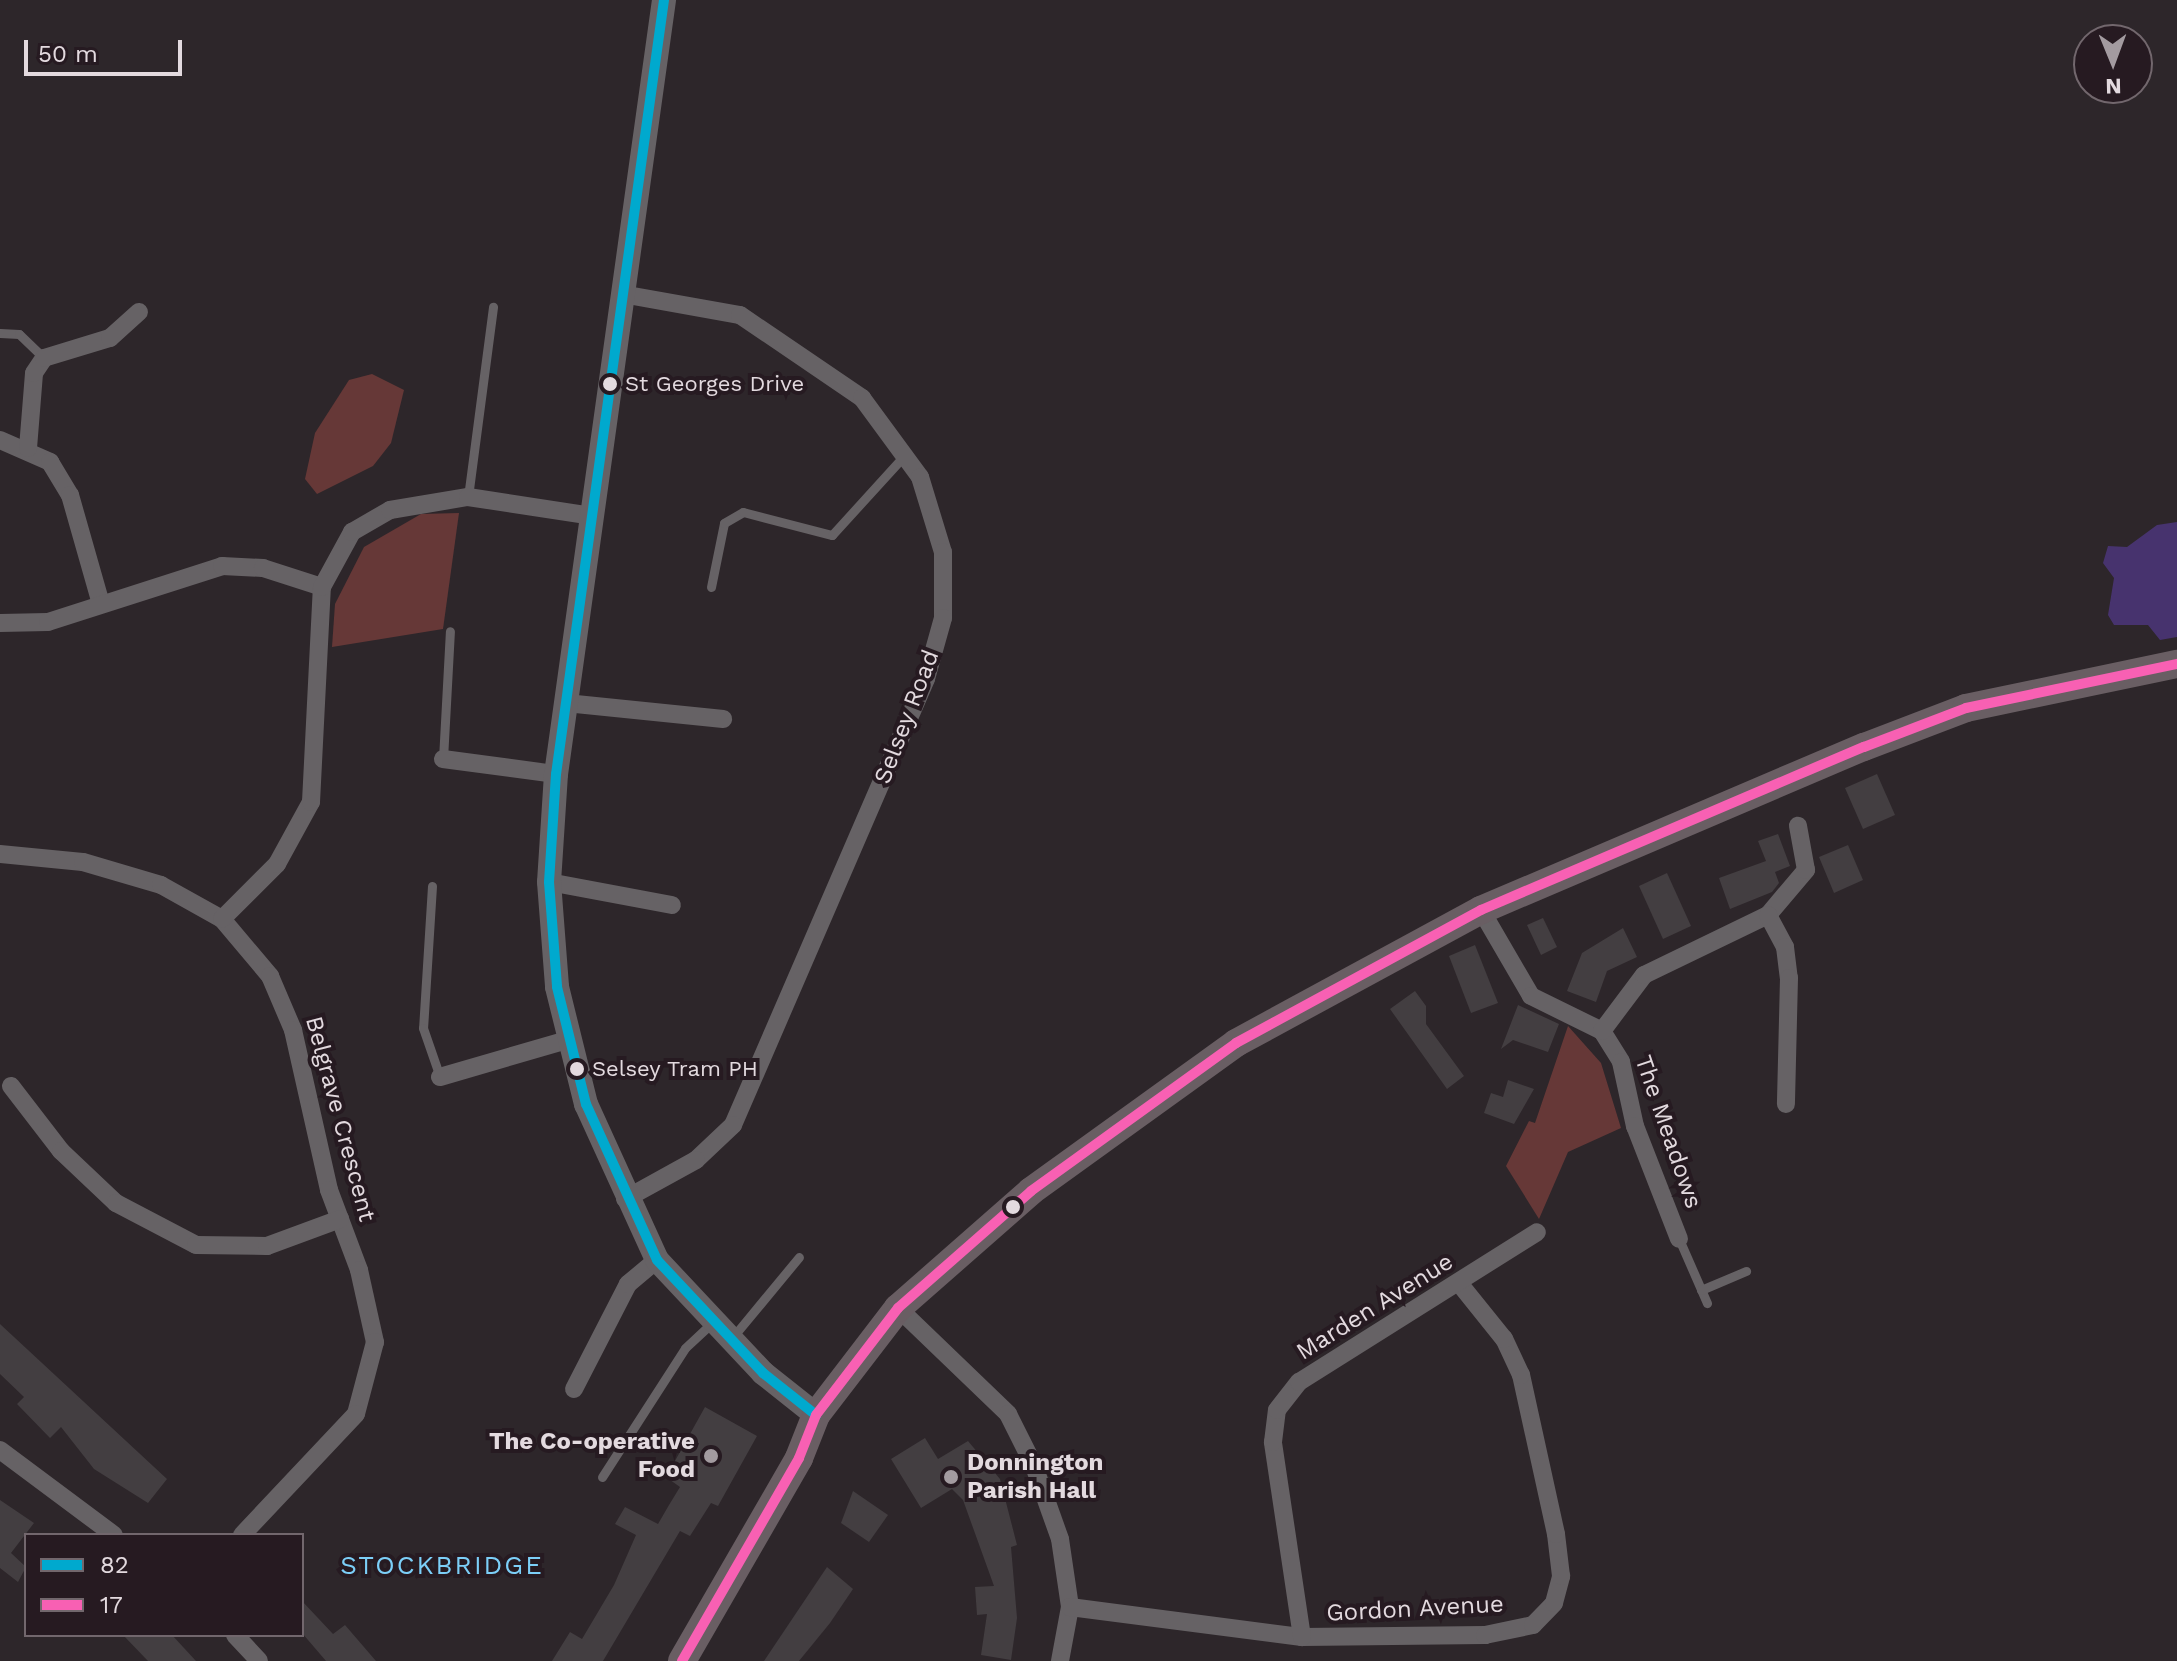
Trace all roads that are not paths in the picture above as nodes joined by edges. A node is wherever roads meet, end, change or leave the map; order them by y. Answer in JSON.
{"nodes":[{"id":1,"x":664,"y":0,"type":"edge"},
{"id":2,"x":622,"y":294,"type":"junction"},
{"id":3,"x":493,"y":307,"type":"dead end"},
{"id":4,"x":139,"y":312,"type":"dead end"},
{"id":5,"x":0,"y":333,"type":"edge"},
{"id":6,"x":44,"y":358,"type":"junction"},
{"id":7,"x":0,"y":440,"type":"edge"},
{"id":8,"x":28,"y":448,"type":"junction"},
{"id":9,"x":907,"y":454,"type":"junction"},
{"id":10,"x":468,"y":497,"type":"junction"},
{"id":11,"x":592,"y":516,"type":"junction"},
{"id":12,"x":322,"y":587,"type":"junction"},
{"id":13,"x":711,"y":587,"type":"dead end"},
{"id":14,"x":101,"y":604,"type":"junction"},
{"id":15,"x":0,"y":623,"type":"edge"},
{"id":16,"x":450,"y":631,"type":"dead end"},
{"id":17,"x":2177,"y":664,"type":"edge"},
{"id":18,"x":566,"y":703,"type":"junction"},
{"id":19,"x":723,"y":719,"type":"dead end"},
{"id":20,"x":443,"y":759,"type":"joint"},
{"id":21,"x":556,"y":774,"type":"junction"},
{"id":22,"x":1798,"y":826,"type":"dead end"},
{"id":23,"x":0,"y":854,"type":"edge"},
{"id":24,"x":549,"y":882,"type":"junction"},
{"id":25,"x":432,"y":886,"type":"dead end"},
{"id":26,"x":672,"y":905,"type":"dead end"},
{"id":27,"x":1481,"y":910,"type":"junction"},
{"id":28,"x":1768,"y":915,"type":"junction"},
{"id":29,"x":222,"y":919,"type":"junction"},
{"id":30,"x":1602,"y":1031,"type":"junction"},
{"id":31,"x":567,"y":1040,"type":"junction"},
{"id":32,"x":440,"y":1077,"type":"joint"},
{"id":33,"x":11,"y":1086,"type":"dead end"},
{"id":34,"x":1786,"y":1104,"type":"dead end"},
{"id":35,"x":625,"y":1199,"type":"junction"},
{"id":36,"x":340,"y":1219,"type":"junction"},
{"id":37,"x":1537,"y":1232,"type":"dead end"},
{"id":38,"x":1679,"y":1239,"type":"joint"},
{"id":39,"x":799,"y":1257,"type":"dead end"},
{"id":40,"x":657,"y":1260,"type":"junction"},
{"id":41,"x":1746,"y":1271,"type":"dead end"},
{"id":42,"x":1459,"y":1283,"type":"junction"},
{"id":43,"x":1701,"y":1290,"type":"junction"},
{"id":44,"x":1707,"y":1303,"type":"dead end"},
{"id":45,"x":898,"y":1308,"type":"junction"},
{"id":46,"x":722,"y":1331,"type":"junction"},
{"id":47,"x":574,"y":1389,"type":"dead end"},
{"id":48,"x":816,"y":1415,"type":"junction"},
{"id":49,"x":0,"y":1450,"type":"edge"},
{"id":50,"x":602,"y":1477,"type":"dead end"},
{"id":51,"x":111,"y":1533,"type":"edge"},
{"id":52,"x":244,"y":1533,"type":"edge"},
{"id":53,"x":1070,"y":1607,"type":"junction"},
{"id":54,"x":237,"y":1637,"type":"edge"},
{"id":55,"x":1302,"y":1637,"type":"junction"},
{"id":56,"x":259,"y":1661,"type":"edge"},
{"id":57,"x":682,"y":1661,"type":"edge"},
{"id":58,"x":1060,"y":1661,"type":"edge"}],
"edges":[{"from":1,"to":2,"type":"main road"},
{"from":2,"to":9,"type":"street","name":"Selsey Road"},
{"from":2,"to":11,"type":"main road"},
{"from":3,"to":10,"type":"lane"},
{"from":4,"to":6,"type":"street"},
{"from":5,"to":6,"type":"lane"},
{"from":6,"to":8,"type":"street"},
{"from":7,"to":8,"type":"street"},
{"from":8,"to":14,"type":"street"},
{"from":9,"to":13,"type":"lane"},
{"from":9,"to":35,"type":"street","name":"Selsey Road"},
{"from":10,"to":11,"type":"street"},
{"from":10,"to":12,"type":"street"},
{"from":11,"to":18,"type":"main road"},
{"from":12,"to":14,"type":"street"},
{"from":12,"to":29,"type":"street"},
{"from":14,"to":15,"type":"street"},
{"from":16,"to":20,"type":"lane"},
{"from":17,"to":27,"type":"main road"},
{"from":18,"to":19,"type":"street"},
{"from":18,"to":21,"type":"main road"},
{"from":20,"to":21,"type":"street"},
{"from":21,"to":24,"type":"main road"},
{"from":22,"to":28,"type":"street"},
{"from":23,"to":29,"type":"street","name":"Belgrave Crescent"},
{"from":24,"to":26,"type":"street"},
{"from":24,"to":31,"type":"main road"},
{"from":25,"to":32,"type":"lane"},
{"from":27,"to":30,"type":"street"},
{"from":27,"to":45,"type":"main road"},
{"from":28,"to":30,"type":"street"},
{"from":28,"to":34,"type":"street"},
{"from":29,"to":36,"type":"street","name":"Belgrave Crescent"},
{"from":30,"to":38,"type":"street","name":"The Meadows"},
{"from":31,"to":32,"type":"street"},
{"from":31,"to":35,"type":"main road"},
{"from":33,"to":36,"type":"street"},
{"from":35,"to":40,"type":"main road"},
{"from":36,"to":52,"type":"street","name":"Belgrave Crescent"},
{"from":37,"to":42,"type":"street","name":"Marden Avenue"},
{"from":38,"to":43,"type":"lane"},
{"from":39,"to":46,"type":"lane"},
{"from":40,"to":46,"type":"main road"},
{"from":40,"to":47,"type":"street"},
{"from":41,"to":43,"type":"lane"},
{"from":42,"to":55,"type":"street","name":"Marden Avenue"},
{"from":42,"to":55,"type":"street","name":"Gordon Avenue"},
{"from":43,"to":44,"type":"lane"},
{"from":45,"to":48,"type":"main road"},
{"from":45,"to":53,"type":"street"},
{"from":46,"to":48,"type":"main road"},
{"from":46,"to":50,"type":"lane"},
{"from":48,"to":57,"type":"main road"},
{"from":49,"to":51,"type":"street"},
{"from":53,"to":55,"type":"street","name":"Gordon Avenue"},
{"from":53,"to":58,"type":"street"},
{"from":54,"to":56,"type":"street"}]}
